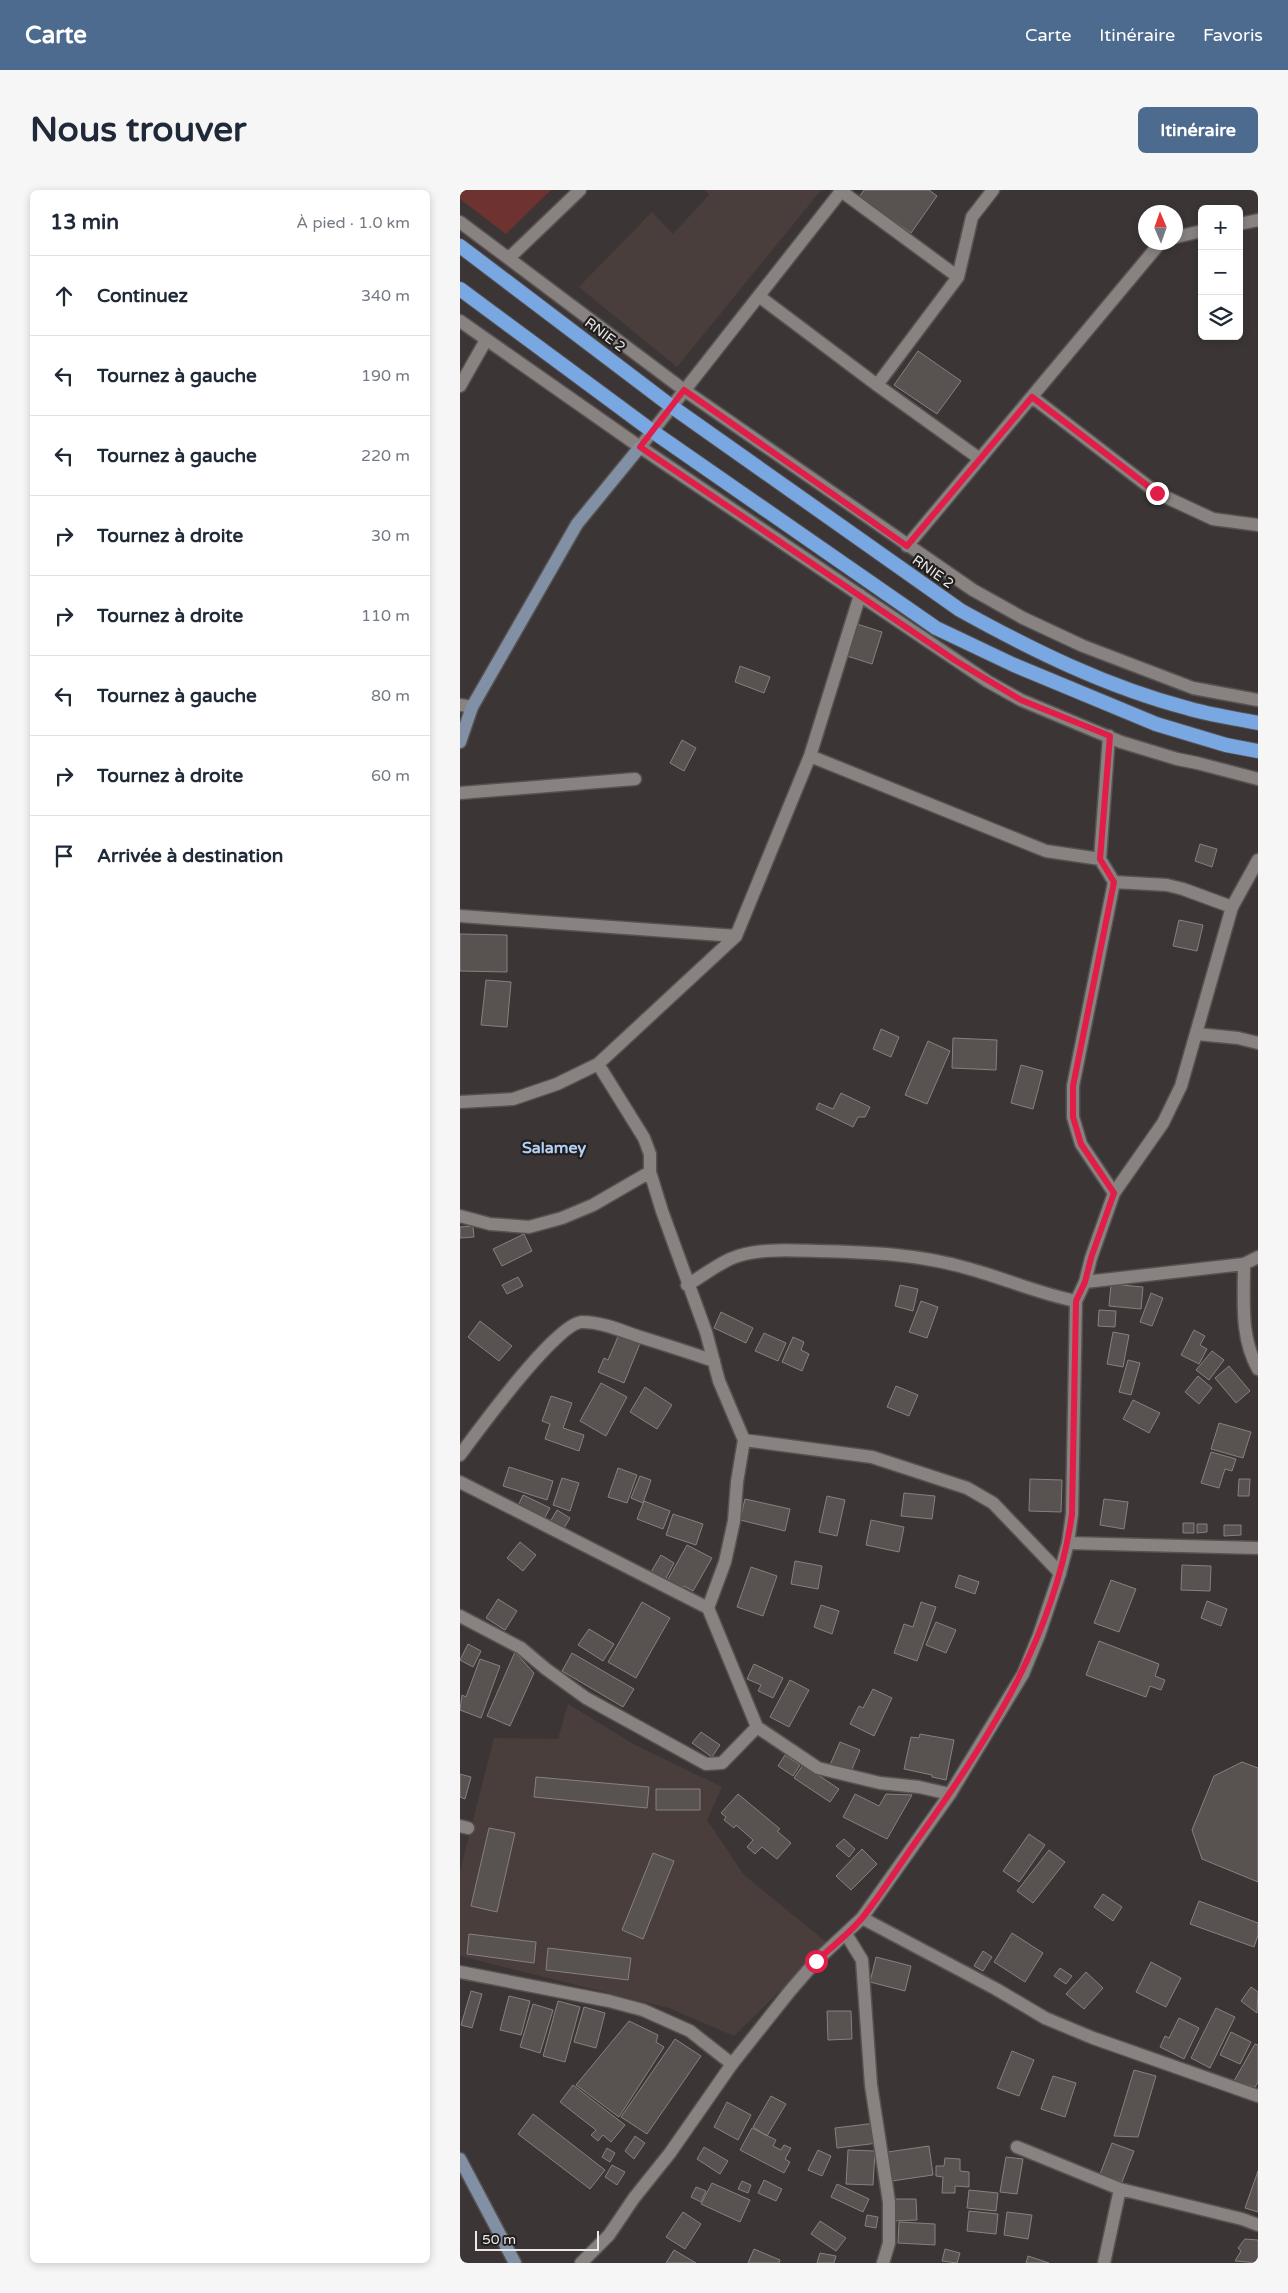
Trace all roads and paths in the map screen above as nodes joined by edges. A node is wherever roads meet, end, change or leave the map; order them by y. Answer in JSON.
{"nodes":[{"id":1,"x":580,"y":190,"type":"edge"},
{"id":2,"x":842,"y":190,"type":"edge"},
{"id":3,"x":993,"y":190,"type":"edge"},
{"id":4,"x":1258,"y":220,"type":"edge"},
{"id":5,"x":460,"y":222,"type":"edge"},
{"id":6,"x":1243,"y":223,"type":"edge"},
{"id":7,"x":1198,"y":232,"type":"edge"},
{"id":8,"x":1183,"y":235,"type":"edge"},
{"id":9,"x":460,"y":246,"type":"edge"},
{"id":10,"x":1154,"y":250,"type":"edge"},
{"id":11,"x":509,"y":258,"type":"junction"},
{"id":12,"x":958,"y":277,"type":"junction"},
{"id":13,"x":460,"y":288,"type":"edge"},
{"id":14,"x":760,"y":297,"type":"junction"},
{"id":15,"x":460,"y":322,"type":"edge"},
{"id":16,"x":486,"y":340,"type":"junction"},
{"id":17,"x":877,"y":385,"type":"junction"},
{"id":18,"x":460,"y":386,"type":"edge"},
{"id":19,"x":684,"y":390,"type":"junction"},
{"id":20,"x":1032,"y":397,"type":"junction"},
{"id":21,"x":671,"y":406,"type":"junction"},
{"id":22,"x":652,"y":432,"type":"junction"},
{"id":23,"x":640,"y":447,"type":"junction"},
{"id":24,"x":980,"y":458,"type":"junction"},
{"id":25,"x":1258,"y":525,"type":"edge"},
{"id":26,"x":907,"y":546,"type":"junction"},
{"id":27,"x":860,"y":595,"type":"junction"},
{"id":28,"x":1258,"y":700,"type":"edge"},
{"id":29,"x":466,"y":706,"type":"edge"},
{"id":30,"x":1258,"y":723,"type":"edge"},
{"id":31,"x":1110,"y":736,"type":"junction"},
{"id":32,"x":460,"y":742,"type":"edge"},
{"id":33,"x":1258,"y":751,"type":"edge"},
{"id":34,"x":810,"y":756,"type":"junction"},
{"id":35,"x":635,"y":779,"type":"dead end"},
{"id":36,"x":1258,"y":779,"type":"edge"},
{"id":37,"x":460,"y":793,"type":"edge"},
{"id":38,"x":1100,"y":859,"type":"junction"},
{"id":39,"x":1258,"y":860,"type":"edge"},
{"id":40,"x":1114,"y":882,"type":"junction"},
{"id":41,"x":1232,"y":907,"type":"junction"},
{"id":42,"x":460,"y":916,"type":"edge"},
{"id":43,"x":736,"y":936,"type":"junction"},
{"id":44,"x":1197,"y":1034,"type":"junction"},
{"id":45,"x":1258,"y":1043,"type":"edge"},
{"id":46,"x":598,"y":1064,"type":"junction"},
{"id":47,"x":460,"y":1102,"type":"edge"},
{"id":48,"x":650,"y":1172,"type":"junction"},
{"id":49,"x":1114,"y":1193,"type":"junction"},
{"id":50,"x":460,"y":1216,"type":"edge"},
{"id":51,"x":1258,"y":1257,"type":"edge"},
{"id":52,"x":1244,"y":1264,"type":"junction"},
{"id":53,"x":1085,"y":1282,"type":"junction"},
{"id":54,"x":687,"y":1285,"type":"junction"},
{"id":55,"x":1076,"y":1301,"type":"junction"},
{"id":56,"x":714,"y":1361,"type":"junction"},
{"id":57,"x":1258,"y":1370,"type":"edge"},
{"id":58,"x":744,"y":1440,"type":"junction"},
{"id":59,"x":460,"y":1455,"type":"edge"},
{"id":60,"x":460,"y":1482,"type":"edge"},
{"id":61,"x":1068,"y":1543,"type":"junction"},
{"id":62,"x":1258,"y":1548,"type":"edge"},
{"id":63,"x":1060,"y":1574,"type":"junction"},
{"id":64,"x":708,"y":1608,"type":"junction"},
{"id":65,"x":460,"y":1616,"type":"edge"},
{"id":66,"x":757,"y":1727,"type":"junction"},
{"id":67,"x":950,"y":1794,"type":"junction"},
{"id":68,"x":862,"y":1918,"type":"junction"},
{"id":69,"x":846,"y":1934,"type":"junction"},
{"id":70,"x":460,"y":1972,"type":"edge"},
{"id":71,"x":732,"y":2064,"type":"junction"},
{"id":72,"x":1258,"y":2096,"type":"edge"},
{"id":73,"x":1017,"y":2147,"type":"dead end"},
{"id":74,"x":460,"y":2159,"type":"edge"},
{"id":75,"x":1120,"y":2189,"type":"junction"},
{"id":76,"x":1258,"y":2225,"type":"edge"},
{"id":77,"x":515,"y":2263,"type":"edge"},
{"id":78,"x":581,"y":2263,"type":"edge"},
{"id":79,"x":883,"y":2263,"type":"edge"},
{"id":80,"x":1104,"y":2263,"type":"edge"}],
"edges":[{"from":1,"to":11,"type":"street"},
{"from":2,"to":12,"type":"street"},
{"from":2,"to":14,"type":"street"},
{"from":3,"to":12,"type":"street"},
{"from":4,"to":6,"type":"street"},
{"from":5,"to":11,"type":"street"},
{"from":7,"to":8,"type":"street"},
{"from":9,"to":21,"type":"highway","name":"RNIE 2","number":"RNIE 2"},
{"from":10,"to":20,"type":"street"},
{"from":11,"to":19,"type":"street"},
{"from":12,"to":17,"type":"street"},
{"from":13,"to":22,"type":"highway"},
{"from":14,"to":17,"type":"street"},
{"from":14,"to":19,"type":"street"},
{"from":15,"to":16,"type":"street"},
{"from":16,"to":18,"type":"street"},
{"from":16,"to":23,"type":"street"},
{"from":17,"to":24,"type":"street"},
{"from":19,"to":21,"type":"street"},
{"from":19,"to":26,"type":"street"},
{"from":20,"to":24,"type":"street"},
{"from":20,"to":25,"type":"street"},
{"from":21,"to":22,"type":"street"},
{"from":21,"to":30,"type":"highway","name":"RNIE 2","number":"RNIE 2"},
{"from":22,"to":23,"type":"street"},
{"from":22,"to":33,"type":"highway"},
{"from":23,"to":27,"type":"street"},
{"from":23,"to":29,"type":"main road"},
{"from":24,"to":26,"type":"street"},
{"from":26,"to":28,"type":"street"},
{"from":27,"to":31,"type":"street"},
{"from":27,"to":34,"type":"street"},
{"from":29,"to":32,"type":"main road"},
{"from":31,"to":36,"type":"street"},
{"from":31,"to":38,"type":"street"},
{"from":34,"to":38,"type":"street"},
{"from":34,"to":43,"type":"street"},
{"from":35,"to":37,"type":"street"},
{"from":38,"to":40,"type":"street"},
{"from":39,"to":41,"type":"street"},
{"from":40,"to":41,"type":"street"},
{"from":40,"to":49,"type":"street"},
{"from":41,"to":44,"type":"street"},
{"from":42,"to":43,"type":"street"},
{"from":43,"to":46,"type":"street"},
{"from":44,"to":45,"type":"street"},
{"from":44,"to":49,"type":"street"},
{"from":46,"to":47,"type":"street"},
{"from":46,"to":48,"type":"street"},
{"from":48,"to":50,"type":"street"},
{"from":48,"to":54,"type":"street"},
{"from":49,"to":53,"type":"street"},
{"from":51,"to":52,"type":"street"},
{"from":52,"to":53,"type":"street"},
{"from":52,"to":57,"type":"street"},
{"from":53,"to":55,"type":"street"},
{"from":54,"to":55,"type":"street"},
{"from":54,"to":56,"type":"street"},
{"from":55,"to":61,"type":"street"},
{"from":56,"to":58,"type":"street"},
{"from":56,"to":59,"type":"street"},
{"from":58,"to":63,"type":"street"},
{"from":58,"to":64,"type":"street"},
{"from":60,"to":64,"type":"street"},
{"from":61,"to":62,"type":"street"},
{"from":61,"to":63,"type":"street"},
{"from":63,"to":67,"type":"street"},
{"from":64,"to":66,"type":"street"},
{"from":65,"to":66,"type":"street"},
{"from":66,"to":67,"type":"street"},
{"from":67,"to":68,"type":"street"},
{"from":68,"to":69,"type":"street"},
{"from":68,"to":72,"type":"street"},
{"from":69,"to":71,"type":"street"},
{"from":69,"to":79,"type":"street"},
{"from":70,"to":71,"type":"street"},
{"from":71,"to":78,"type":"street"},
{"from":73,"to":75,"type":"street"},
{"from":74,"to":77,"type":"main road"},
{"from":75,"to":76,"type":"street"},
{"from":75,"to":80,"type":"street"}]}
